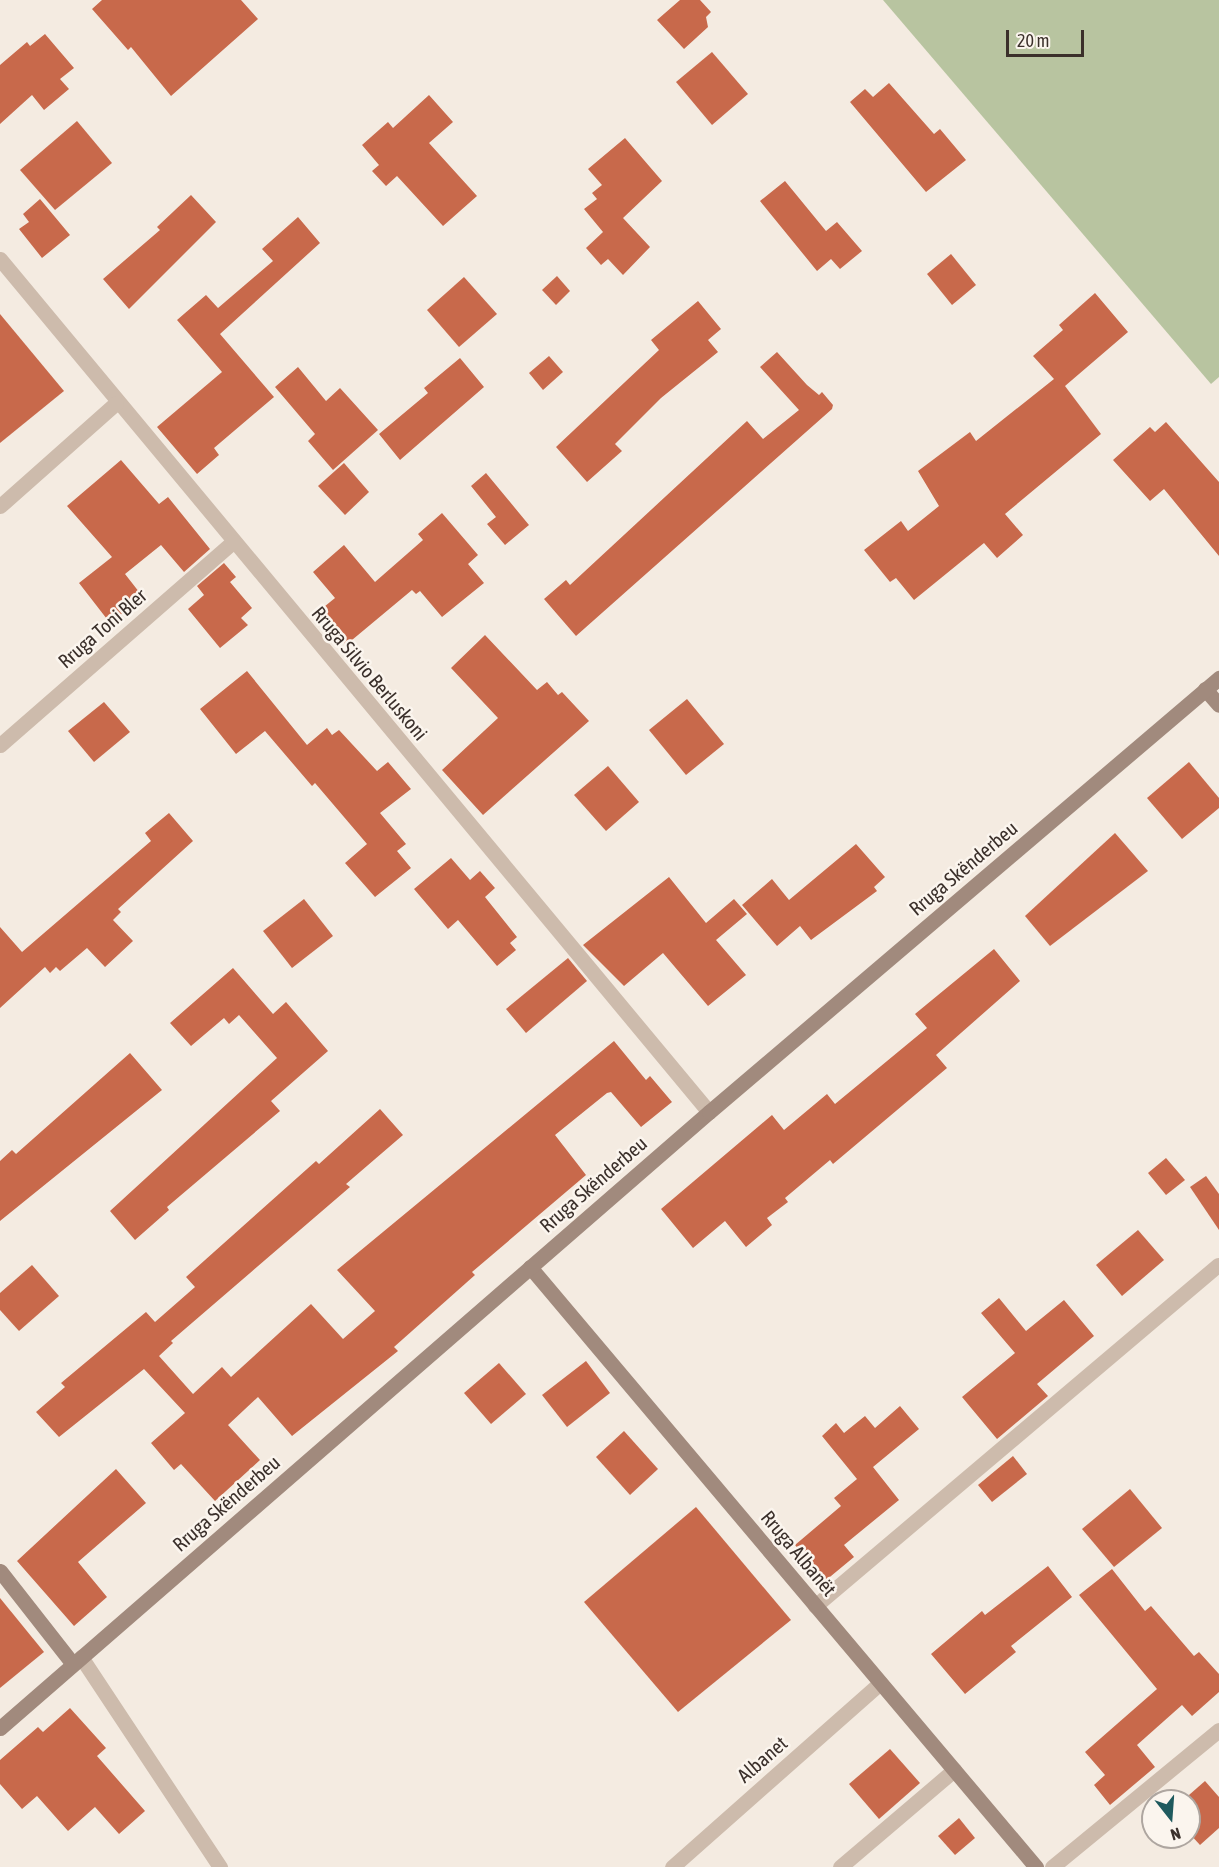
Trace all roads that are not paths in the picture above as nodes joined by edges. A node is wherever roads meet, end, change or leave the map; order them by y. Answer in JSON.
{"nodes":[{"id":1,"x":0,"y":259,"type":"edge"},
{"id":2,"x":116,"y":403,"type":"junction"},
{"id":3,"x":0,"y":506,"type":"edge"},
{"id":4,"x":233,"y":542,"type":"junction"},
{"id":5,"x":1219,"y":678,"type":"edge"},
{"id":6,"x":1205,"y":689,"type":"junction"},
{"id":7,"x":1219,"y":705,"type":"edge"},
{"id":8,"x":0,"y":745,"type":"edge"},
{"id":9,"x":709,"y":1112,"type":"junction"},
{"id":10,"x":1218,"y":1265,"type":"edge"},
{"id":11,"x":530,"y":1267,"type":"junction"},
{"id":12,"x":0,"y":1571,"type":"edge"},
{"id":13,"x":815,"y":1606,"type":"junction"},
{"id":14,"x":77,"y":1660,"type":"junction"},
{"id":15,"x":880,"y":1683,"type":"junction"},
{"id":16,"x":0,"y":1728,"type":"edge"},
{"id":17,"x":1219,"y":1730,"type":"edge"},
{"id":18,"x":954,"y":1770,"type":"junction"},
{"id":19,"x":220,"y":1867,"type":"edge"},
{"id":20,"x":672,"y":1867,"type":"edge"},
{"id":21,"x":840,"y":1867,"type":"edge"},
{"id":22,"x":1036,"y":1867,"type":"edge"},
{"id":23,"x":1052,"y":1867,"type":"edge"}],
"edges":[{"from":1,"to":2,"type":"street","name":"Rruga Silvio Berluskoni"},
{"from":2,"to":3,"type":"street"},
{"from":2,"to":4,"type":"street","name":"Rruga Silvio Berluskoni"},
{"from":4,"to":8,"type":"street","name":"Rruga Toni Bler"},
{"from":4,"to":9,"type":"street","name":"Rruga Silvio Berluskoni"},
{"from":5,"to":6,"type":"main road","name":"Rruga Skënderbeu"},
{"from":6,"to":7,"type":"main road"},
{"from":6,"to":9,"type":"main road","name":"Rruga Skënderbeu"},
{"from":9,"to":11,"type":"main road","name":"Rruga Skënderbeu"},
{"from":10,"to":13,"type":"street"},
{"from":11,"to":13,"type":"main road","name":"Rruga Albanët"},
{"from":11,"to":14,"type":"main road","name":"Rruga Skënderbeu"},
{"from":12,"to":14,"type":"main road"},
{"from":13,"to":15,"type":"main road","name":"Rruga Albanët"},
{"from":14,"to":16,"type":"main road","name":"Rruga Skënderbeu"},
{"from":14,"to":19,"type":"street"},
{"from":15,"to":18,"type":"main road","name":"Rruga Albanët"},
{"from":15,"to":20,"type":"street","name":"Albanet"},
{"from":17,"to":23,"type":"street"},
{"from":18,"to":21,"type":"street"},
{"from":18,"to":22,"type":"main road","name":"Rruga Albanët"}]}
